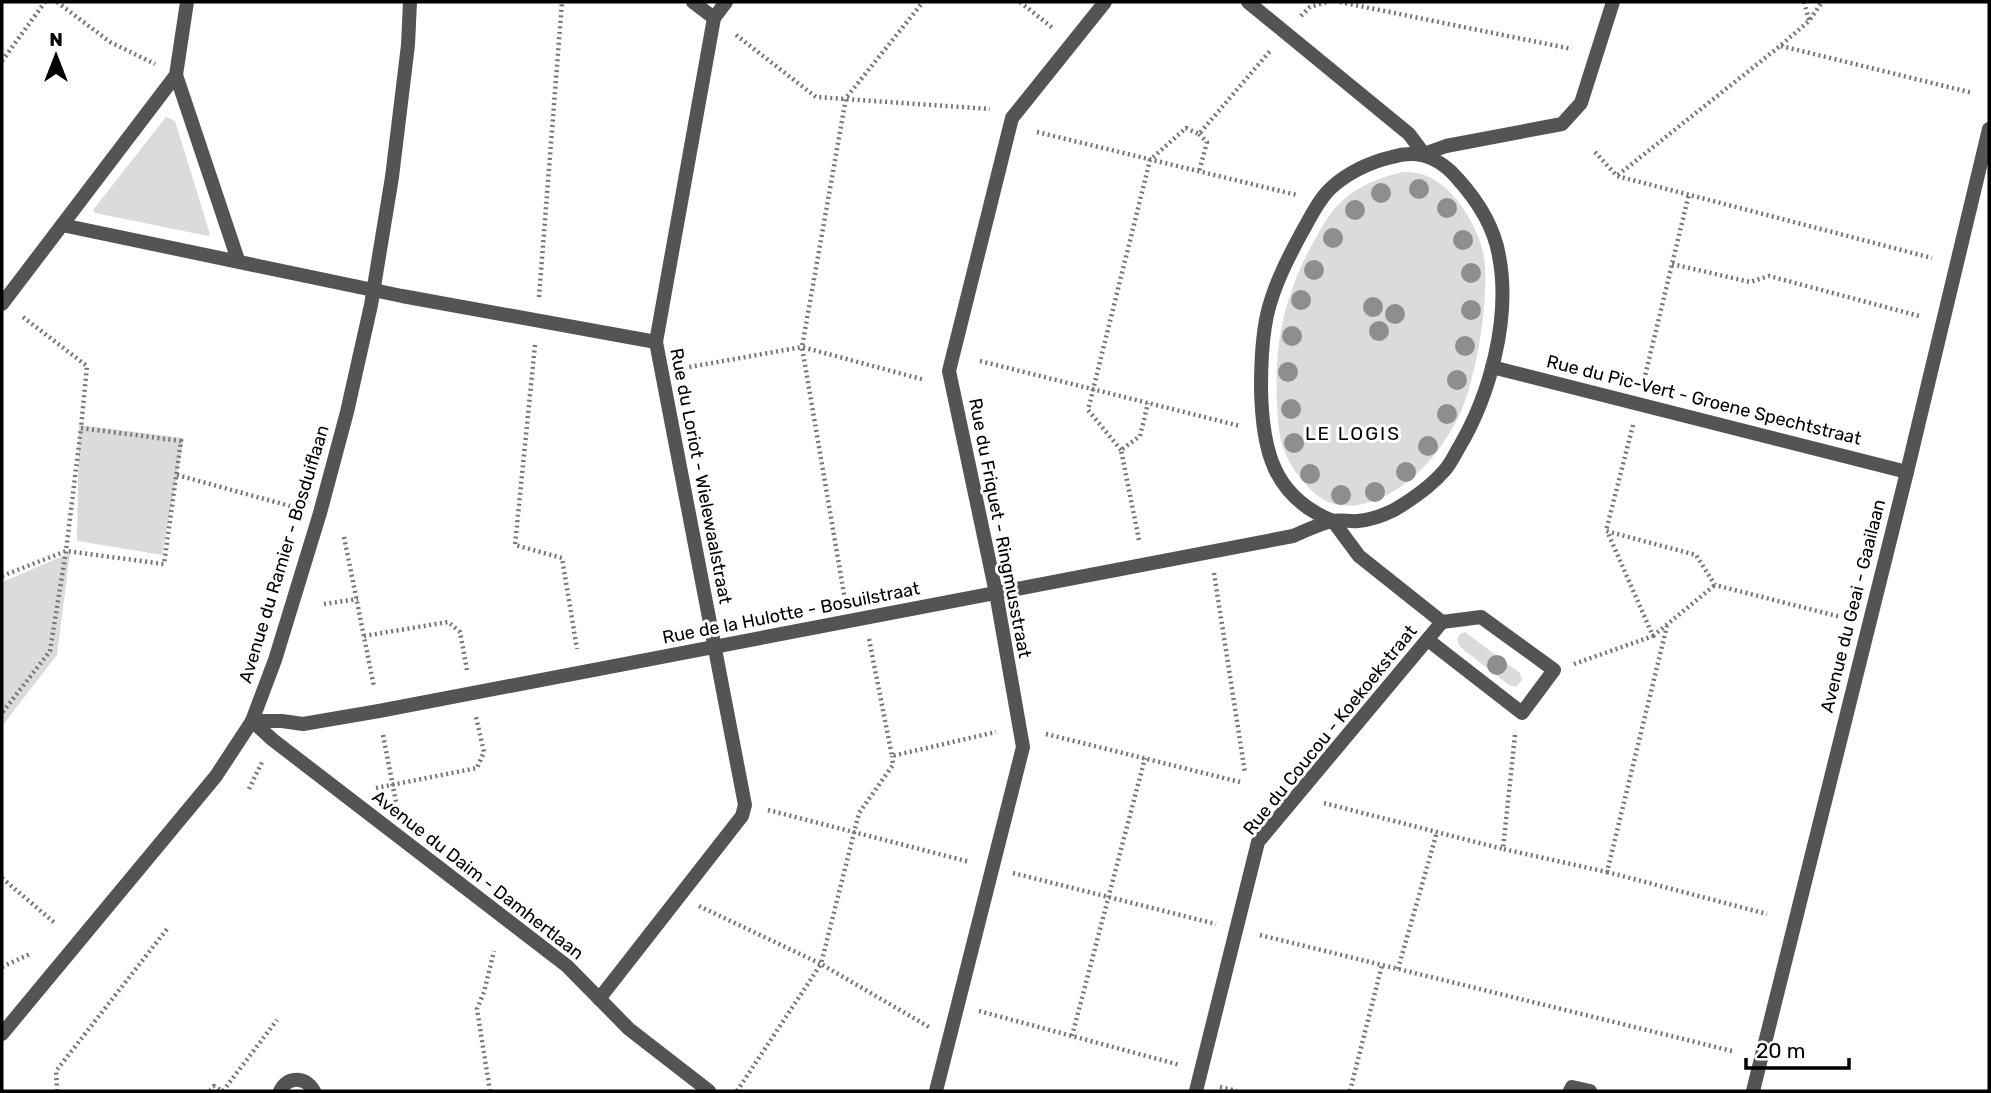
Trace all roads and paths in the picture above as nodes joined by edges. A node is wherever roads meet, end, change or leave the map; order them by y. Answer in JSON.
{"nodes":[{"id":1,"x":45,"y":2,"type":"edge"},
{"id":2,"x":57,"y":2,"type":"edge"},
{"id":3,"x":187,"y":2,"type":"edge"},
{"id":4,"x":410,"y":2,"type":"edge"},
{"id":5,"x":562,"y":2,"type":"edge"},
{"id":6,"x":693,"y":2,"type":"edge"},
{"id":7,"x":726,"y":2,"type":"edge"},
{"id":8,"x":923,"y":2,"type":"edge"},
{"id":9,"x":1020,"y":2,"type":"edge"},
{"id":10,"x":1105,"y":2,"type":"edge"},
{"id":11,"x":1248,"y":2,"type":"edge"},
{"id":12,"x":1327,"y":2,"type":"edge"},
{"id":13,"x":1340,"y":2,"type":"edge"},
{"id":14,"x":1613,"y":2,"type":"edge"},
{"id":15,"x":1804,"y":2,"type":"edge"},
{"id":16,"x":1822,"y":2,"type":"edge"},
{"id":17,"x":713,"y":18,"type":"junction"},
{"id":18,"x":1809,"y":21,"type":"junction"},
{"id":19,"x":1295,"y":23,"type":"dead end"},
{"id":20,"x":1060,"y":34,"type":"dead end"},
{"id":21,"x":736,"y":35,"type":"dead end"},
{"id":22,"x":1275,"y":45,"type":"dead end"},
{"id":23,"x":1780,"y":46,"type":"junction"},
{"id":24,"x":1598,"y":54,"type":"junction"},
{"id":25,"x":2,"y":61,"type":"edge"},
{"id":26,"x":162,"y":67,"type":"dead end"},
{"id":27,"x":176,"y":75,"type":"junction"},
{"id":28,"x":1973,"y":93,"type":"dead end"},
{"id":29,"x":846,"y":98,"type":"junction"},
{"id":30,"x":995,"y":109,"type":"dead end"},
{"id":31,"x":1989,"y":129,"type":"edge"},
{"id":32,"x":1037,"y":132,"type":"dead end"},
{"id":33,"x":1199,"y":135,"type":"junction"},
{"id":34,"x":1594,"y":152,"type":"dead end"},
{"id":35,"x":1424,"y":155,"type":"junction"},
{"id":36,"x":1150,"y":160,"type":"junction"},
{"id":37,"x":1199,"y":172,"type":"junction"},
{"id":38,"x":1617,"y":176,"type":"junction"},
{"id":39,"x":1689,"y":194,"type":"junction"},
{"id":40,"x":1306,"y":197,"type":"dead end"},
{"id":41,"x":62,"y":225,"type":"junction"},
{"id":42,"x":1932,"y":258,"type":"dead end"},
{"id":43,"x":238,"y":260,"type":"junction"},
{"id":44,"x":1672,"y":264,"type":"junction"},
{"id":45,"x":373,"y":290,"type":"junction"},
{"id":46,"x":8,"y":307,"type":"edge"},
{"id":47,"x":539,"y":307,"type":"dead end"},
{"id":48,"x":1919,"y":316,"type":"dead end"},
{"id":49,"x":656,"y":342,"type":"junction"},
{"id":50,"x":535,"y":345,"type":"dead end"},
{"id":51,"x":802,"y":347,"type":"junction"},
{"id":52,"x":980,"y":361,"type":"dead end"},
{"id":53,"x":1492,"y":367,"type":"junction"},
{"id":54,"x":675,"y":370,"type":"dead end"},
{"id":55,"x":925,"y":380,"type":"dead end"},
{"id":56,"x":1093,"y":389,"type":"junction"},
{"id":57,"x":1641,"y":390,"type":"dead end"},
{"id":58,"x":1148,"y":403,"type":"junction"},
{"id":59,"x":1634,"y":421,"type":"dead end"},
{"id":60,"x":1245,"y":427,"type":"dead end"},
{"id":61,"x":81,"y":428,"type":"junction"},
{"id":62,"x":1121,"y":450,"type":"junction"},
{"id":63,"x":1907,"y":472,"type":"junction"},
{"id":64,"x":177,"y":475,"type":"junction"},
{"id":65,"x":290,"y":506,"type":"dead end"},
{"id":66,"x":1334,"y":521,"type":"junction"},
{"id":67,"x":1606,"y":530,"type":"junction"},
{"id":68,"x":344,"y":537,"type":"dead end"},
{"id":69,"x":66,"y":551,"type":"junction"},
{"id":70,"x":1141,"y":552,"type":"dead end"},
{"id":71,"x":1213,"y":569,"type":"dead end"},
{"id":72,"x":2,"y":576,"type":"edge"},
{"id":73,"x":1715,"y":585,"type":"junction"},
{"id":74,"x":996,"y":593,"type":"junction"},
{"id":75,"x":358,"y":598,"type":"junction"},
{"id":76,"x":324,"y":604,"type":"dead end"},
{"id":77,"x":846,"y":607,"type":"dead end"},
{"id":78,"x":1842,"y":617,"type":"dead end"},
{"id":79,"x":1442,"y":622,"type":"junction"},
{"id":80,"x":1667,"y":626,"type":"junction"},
{"id":81,"x":865,"y":633,"type":"dead end"},
{"id":82,"x":365,"y":636,"type":"junction"},
{"id":83,"x":1653,"y":636,"type":"junction"},
{"id":84,"x":1428,"y":640,"type":"junction"},
{"id":85,"x":714,"y":648,"type":"junction"},
{"id":86,"x":579,"y":657,"type":"dead end"},
{"id":87,"x":1566,"y":667,"type":"dead end"},
{"id":88,"x":468,"y":678,"type":"dead end"},
{"id":89,"x":376,"y":695,"type":"dead end"},
{"id":90,"x":475,"y":709,"type":"dead end"},
{"id":91,"x":2,"y":713,"type":"edge"},
{"id":92,"x":252,"y":721,"type":"junction"},
{"id":93,"x":382,"y":728,"type":"dead end"},
{"id":94,"x":997,"y":732,"type":"dead end"},
{"id":95,"x":1034,"y":732,"type":"dead end"},
{"id":96,"x":1516,"y":734,"type":"dead end"},
{"id":97,"x":892,"y":756,"type":"junction"},
{"id":98,"x":1145,"y":758,"type":"junction"},
{"id":99,"x":1245,"y":773,"type":"dead end"},
{"id":100,"x":1240,"y":782,"type":"dead end"},
{"id":101,"x":392,"y":785,"type":"junction"},
{"id":102,"x":370,"y":789,"type":"dead end"},
{"id":103,"x":1319,"y":801,"type":"dead end"},
{"id":104,"x":397,"y":808,"type":"dead end"},
{"id":105,"x":760,"y":808,"type":"dead end"},
{"id":106,"x":853,"y":832,"type":"junction"},
{"id":107,"x":1437,"y":832,"type":"junction"},
{"id":108,"x":1503,"y":849,"type":"junction"},
{"id":109,"x":962,"y":860,"type":"dead end"},
{"id":110,"x":1006,"y":872,"type":"dead end"},
{"id":111,"x":1607,"y":872,"type":"junction"},
{"id":112,"x":2,"y":878,"type":"edge"},
{"id":113,"x":1109,"y":897,"type":"junction"},
{"id":114,"x":694,"y":904,"type":"dead end"},
{"id":115,"x":1767,"y":914,"type":"dead end"},
{"id":116,"x":1211,"y":922,"type":"dead end"},
{"id":117,"x":56,"y":924,"type":"dead end"},
{"id":118,"x":167,"y":929,"type":"dead end"},
{"id":119,"x":1248,"y":932,"type":"dead end"},
{"id":120,"x":494,"y":950,"type":"dead end"},
{"id":121,"x":32,"y":953,"type":"dead end"},
{"id":122,"x":821,"y":964,"type":"junction"},
{"id":123,"x":1382,"y":965,"type":"junction"},
{"id":124,"x":2,"y":967,"type":"edge"},
{"id":125,"x":1398,"y":969,"type":"junction"},
{"id":126,"x":600,"y":999,"type":"junction"},
{"id":127,"x":985,"y":1013,"type":"dead end"},
{"id":128,"x":277,"y":1020,"type":"dead end"},
{"id":129,"x":936,"y":1031,"type":"dead end"},
{"id":130,"x":2,"y":1034,"type":"edge"},
{"id":131,"x":1072,"y":1036,"type":"junction"},
{"id":132,"x":1732,"y":1051,"type":"dead end"},
{"id":133,"x":1187,"y":1068,"type":"dead end"},
{"id":134,"x":57,"y":1091,"type":"edge"},
{"id":135,"x":210,"y":1091,"type":"edge"},
{"id":136,"x":222,"y":1091,"type":"edge"},
{"id":137,"x":280,"y":1091,"type":"edge"},
{"id":138,"x":314,"y":1091,"type":"edge"},
{"id":139,"x":490,"y":1091,"type":"edge"},
{"id":140,"x":709,"y":1091,"type":"edge"},
{"id":141,"x":737,"y":1091,"type":"edge"},
{"id":142,"x":936,"y":1091,"type":"edge"},
{"id":143,"x":1196,"y":1091,"type":"edge"},
{"id":144,"x":1350,"y":1091,"type":"edge"},
{"id":145,"x":1570,"y":1091,"type":"edge"},
{"id":146,"x":1590,"y":1091,"type":"edge"},
{"id":147,"x":1753,"y":1091,"type":"edge"}],
"edges":[{"from":1,"to":25,"type":"path"},
{"from":2,"to":26,"type":"path"},
{"from":3,"to":27,"type":"street"},
{"from":4,"to":45,"type":"street","name":"Avenue du Ramier - Bosduiflaan"},
{"from":5,"to":47,"type":"path"},
{"from":6,"to":17,"type":"street"},
{"from":7,"to":17,"type":"street","name":"Rue du Loriot - Wielewaalstraat"},
{"from":8,"to":29,"type":"path"},
{"from":9,"to":20,"type":"path"},
{"from":10,"to":74,"type":"street","name":"Rue du Friquet - Ringmusstraat"},
{"from":11,"to":35,"type":"street","name":"Rue de la Hulotte - Bosuilstraat"},
{"from":12,"to":19,"type":"path"},
{"from":13,"to":24,"type":"path"},
{"from":14,"to":24,"type":"street"},
{"from":15,"to":18,"type":"path"},
{"from":16,"to":18,"type":"path"},
{"from":17,"to":49,"type":"street","name":"Rue du Loriot - Wielewaalstraat"},
{"from":18,"to":23,"type":"path"},
{"from":21,"to":29,"type":"path"},
{"from":22,"to":33,"type":"path"},
{"from":23,"to":28,"type":"path"},
{"from":23,"to":38,"type":"path"},
{"from":24,"to":35,"type":"street"},
{"from":27,"to":41,"type":"street"},
{"from":27,"to":43,"type":"street"},
{"from":29,"to":30,"type":"path"},
{"from":29,"to":51,"type":"path"},
{"from":31,"to":63,"type":"street","name":"Avenue du Geai - Gaailaan"},
{"from":32,"to":36,"type":"path"},
{"from":33,"to":36,"type":"path"},
{"from":33,"to":37,"type":"path"},
{"from":34,"to":38,"type":"path"},
{"from":35,"to":53,"type":"street","name":"Rue de la Hulotte - Bosuilstraat"},
{"from":35,"to":66,"type":"street"},
{"from":36,"to":37,"type":"path"},
{"from":36,"to":56,"type":"path"},
{"from":37,"to":40,"type":"path"},
{"from":38,"to":39,"type":"path"},
{"from":39,"to":42,"type":"path"},
{"from":39,"to":44,"type":"path"},
{"from":41,"to":43,"type":"street"},
{"from":41,"to":46,"type":"street"},
{"from":43,"to":45,"type":"street"},
{"from":44,"to":48,"type":"path"},
{"from":44,"to":57,"type":"path"},
{"from":45,"to":49,"type":"street"},
{"from":45,"to":92,"type":"street","name":"Avenue du Ramier - Bosduiflaan"},
{"from":46,"to":61,"type":"path"},
{"from":49,"to":85,"type":"street","name":"Rue du Loriot - Wielewaalstraat"},
{"from":50,"to":86,"type":"path"},
{"from":51,"to":54,"type":"path"},
{"from":51,"to":55,"type":"path"},
{"from":51,"to":77,"type":"path"},
{"from":52,"to":56,"type":"path"},
{"from":53,"to":63,"type":"street","name":"Rue du Pic-Vert - Groene Spechtstraat"},
{"from":53,"to":66,"type":"street","name":"Rue de la Hulotte - Bosuilstraat"},
{"from":56,"to":58,"type":"path"},
{"from":56,"to":62,"type":"path"},
{"from":58,"to":60,"type":"path"},
{"from":58,"to":62,"type":"path"},
{"from":59,"to":67,"type":"path"},
{"from":61,"to":64,"type":"path"},
{"from":61,"to":69,"type":"path"},
{"from":62,"to":70,"type":"path"},
{"from":63,"to":147,"type":"street","name":"Avenue du Geai - Gaailaan"},
{"from":64,"to":65,"type":"path"},
{"from":64,"to":69,"type":"path"},
{"from":66,"to":74,"type":"street","name":"Rue de la Hulotte - Bosuilstraat"},
{"from":66,"to":79,"type":"street","name":"Rue du Coucou - Koekoekstraat"},
{"from":67,"to":73,"type":"path"},
{"from":67,"to":83,"type":"path"},
{"from":68,"to":75,"type":"path"},
{"from":69,"to":72,"type":"path"},
{"from":69,"to":91,"type":"path"},
{"from":71,"to":99,"type":"path"},
{"from":73,"to":78,"type":"path"},
{"from":73,"to":80,"type":"path"},
{"from":74,"to":85,"type":"street","name":"Rue de la Hulotte - Bosuilstraat"},
{"from":74,"to":142,"type":"street","name":"Rue du Friquet - Ringmusstraat"},
{"from":75,"to":76,"type":"path"},
{"from":75,"to":82,"type":"path"},
{"from":79,"to":84,"type":"street","name":"Rue du Coucou - Koekoekstraat"},
{"from":79,"to":84,"type":"street"},
{"from":80,"to":83,"type":"path"},
{"from":80,"to":111,"type":"path"},
{"from":81,"to":97,"type":"path"},
{"from":82,"to":88,"type":"path"},
{"from":82,"to":89,"type":"path"},
{"from":83,"to":87,"type":"path"},
{"from":84,"to":143,"type":"street","name":"Rue du Coucou - Koekoekstraat"},
{"from":85,"to":92,"type":"street","name":"Rue de la Hulotte - Bosuilstraat"},
{"from":85,"to":126,"type":"street","name":"Rue du Loriot - Wielewaalstraat"},
{"from":90,"to":101,"type":"path"},
{"from":92,"to":126,"type":"street","name":"Avenue du Daim - Damhertlaan"},
{"from":92,"to":130,"type":"street","name":"Avenue du Ramier - Bosduiflaan"},
{"from":93,"to":101,"type":"path"},
{"from":94,"to":97,"type":"path"},
{"from":95,"to":98,"type":"path"},
{"from":96,"to":108,"type":"path"},
{"from":97,"to":106,"type":"path"},
{"from":98,"to":100,"type":"path"},
{"from":98,"to":113,"type":"path"},
{"from":101,"to":102,"type":"path"},
{"from":101,"to":104,"type":"path"},
{"from":103,"to":107,"type":"path"},
{"from":105,"to":106,"type":"path"},
{"from":106,"to":109,"type":"path"},
{"from":106,"to":122,"type":"path"},
{"from":107,"to":108,"type":"path"},
{"from":107,"to":125,"type":"path"},
{"from":108,"to":111,"type":"path"},
{"from":110,"to":113,"type":"path"},
{"from":111,"to":115,"type":"path"},
{"from":112,"to":117,"type":"path"},
{"from":113,"to":116,"type":"path"},
{"from":113,"to":131,"type":"path"},
{"from":114,"to":122,"type":"path"},
{"from":118,"to":134,"type":"path"},
{"from":119,"to":123,"type":"path"},
{"from":120,"to":139,"type":"path"},
{"from":121,"to":124,"type":"path"},
{"from":122,"to":129,"type":"path"},
{"from":122,"to":141,"type":"path"},
{"from":123,"to":125,"type":"path"},
{"from":123,"to":144,"type":"path"},
{"from":125,"to":132,"type":"path"},
{"from":126,"to":140,"type":"street","name":"Avenue du Daim - Damhertlaan"},
{"from":127,"to":131,"type":"path"},
{"from":128,"to":136,"type":"path"},
{"from":131,"to":133,"type":"path"},
{"from":135,"to":136,"type":"path"},
{"from":137,"to":138,"type":"street"},
{"from":145,"to":146,"type":"street"}]}
